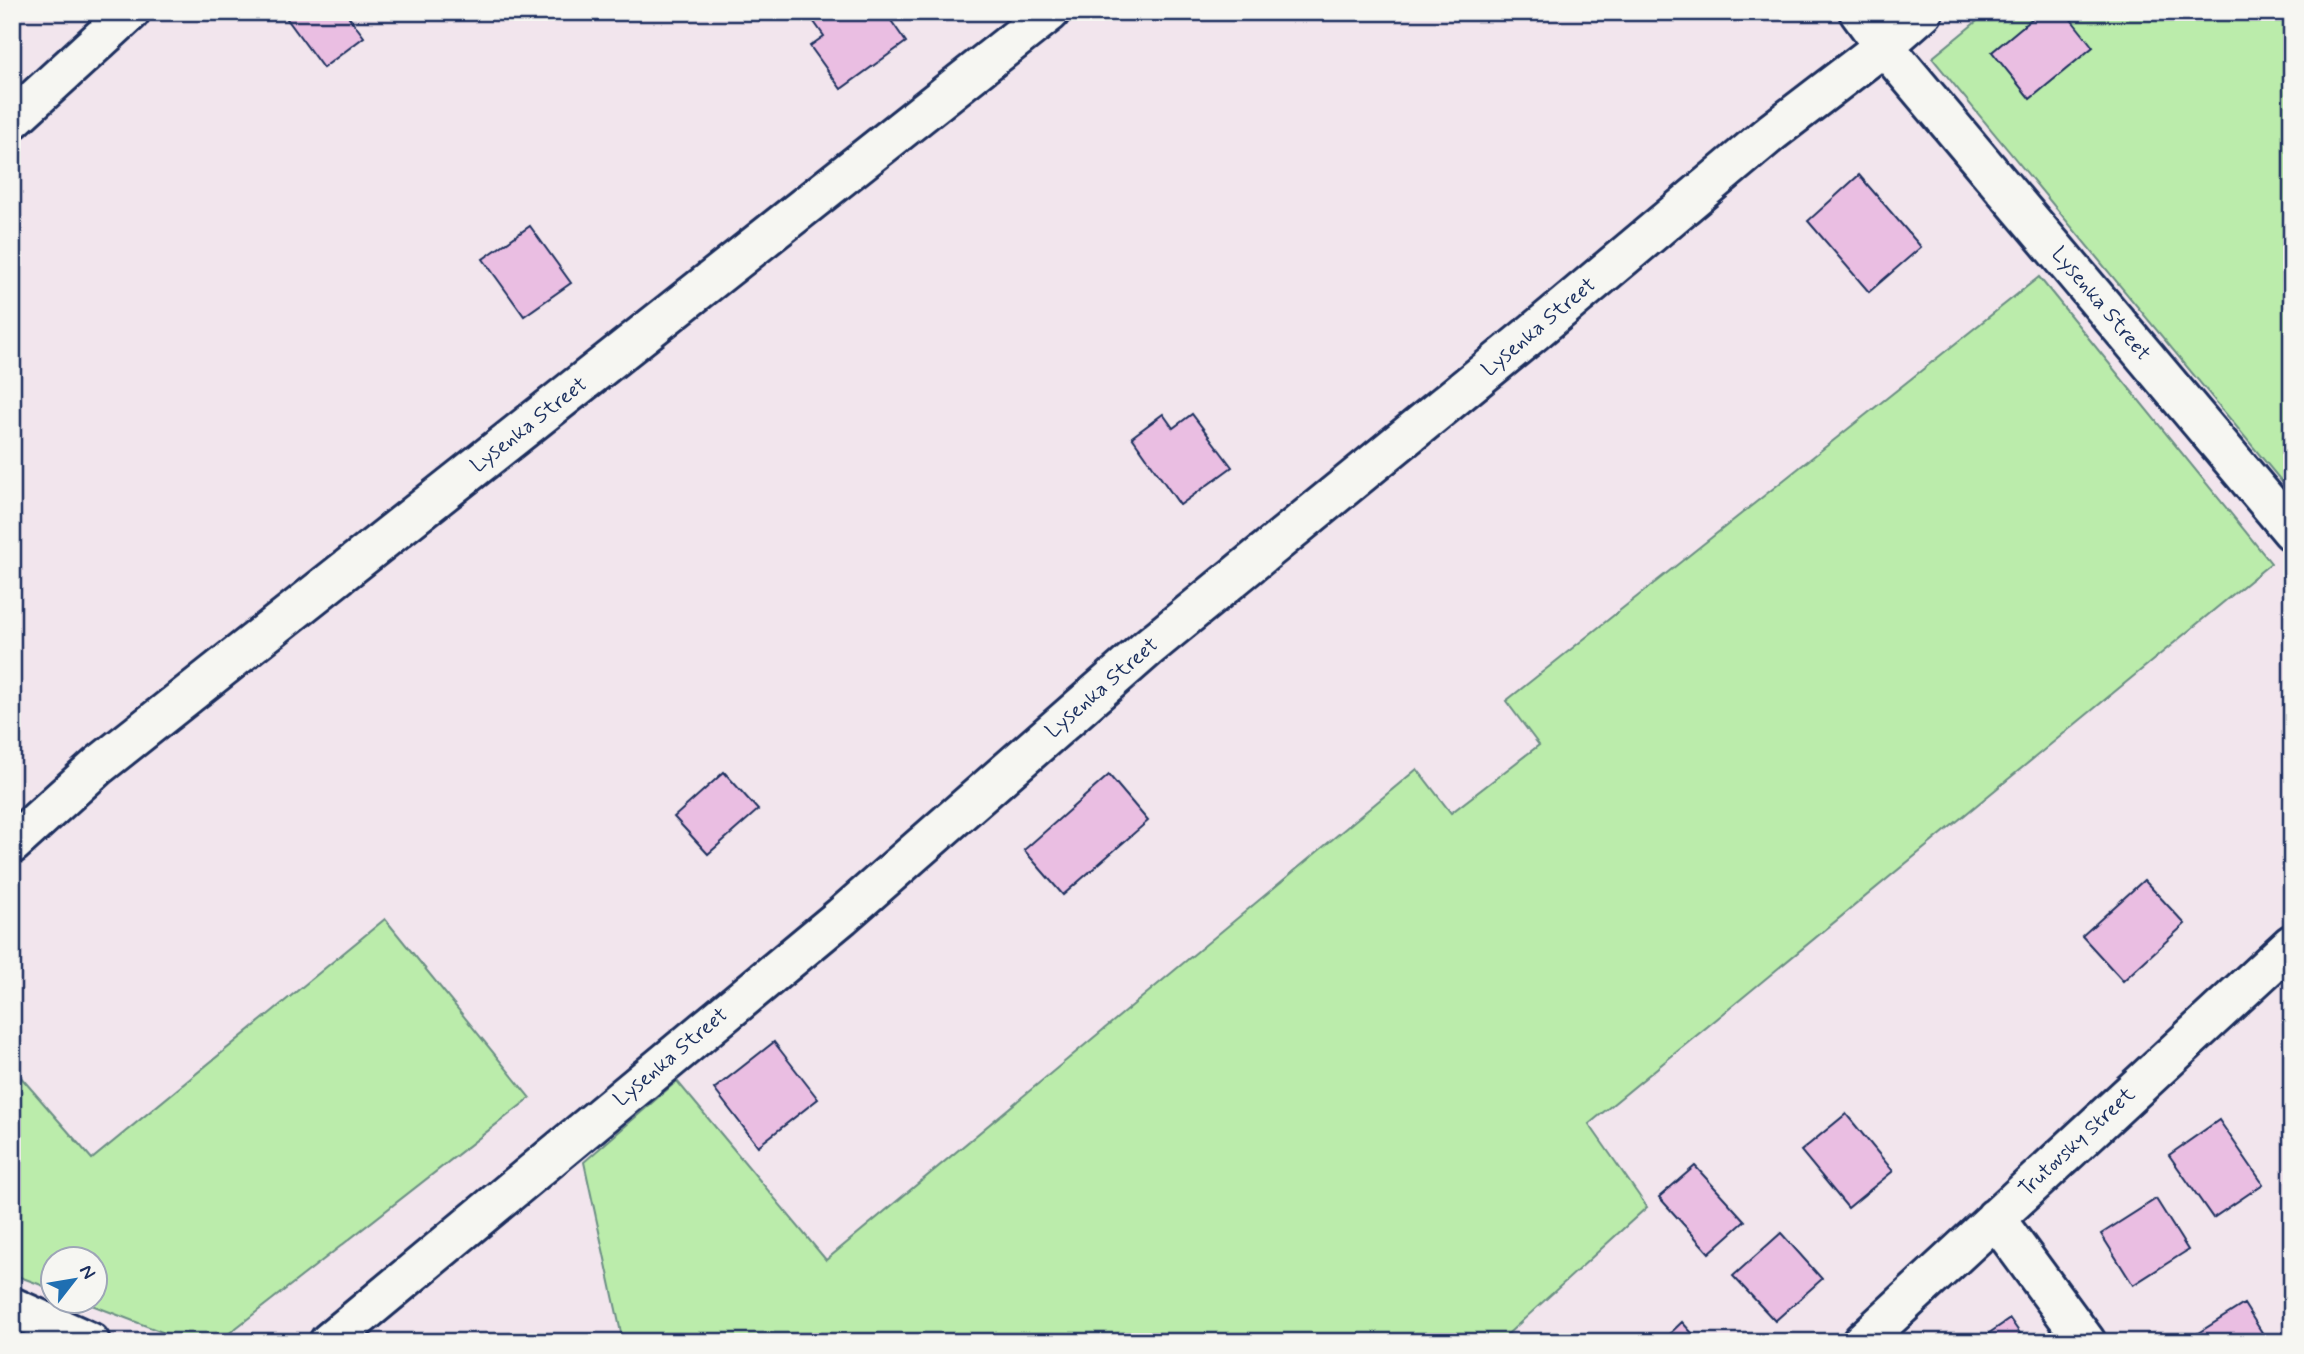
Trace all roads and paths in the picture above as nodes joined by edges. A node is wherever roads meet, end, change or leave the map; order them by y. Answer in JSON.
{"nodes":[{"id":1,"x":130,"y":12,"type":"edge"},
{"id":2,"x":1050,"y":12,"type":"edge"},
{"id":3,"x":1859,"y":12,"type":"edge"},
{"id":4,"x":1923,"y":12,"type":"edge"},
{"id":5,"x":1884,"y":46,"type":"junction"},
{"id":6,"x":12,"y":120,"type":"edge"},
{"id":7,"x":2292,"y":531,"type":"edge"},
{"id":8,"x":12,"y":844,"type":"edge"},
{"id":9,"x":2292,"y":944,"type":"edge"},
{"id":10,"x":1995,"y":1218,"type":"junction"},
{"id":11,"x":12,"y":1307,"type":"edge"},
{"id":12,"x":90,"y":1342,"type":"edge"},
{"id":13,"x":329,"y":1342,"type":"edge"},
{"id":14,"x":1863,"y":1342,"type":"edge"},
{"id":15,"x":2086,"y":1342,"type":"edge"}],
"edges":[{"from":1,"to":6,"type":"street"},
{"from":2,"to":8,"type":"street","name":"Lysenka Street"},
{"from":3,"to":5,"type":"street","name":"Lysenka Street"},
{"from":4,"to":5,"type":"street","name":"Lysenka Street"},
{"from":5,"to":7,"type":"street","name":"Lysenka Street"},
{"from":5,"to":13,"type":"street","name":"Lysenka Street"},
{"from":9,"to":10,"type":"street","name":"Trutovsky Street"},
{"from":10,"to":14,"type":"street","name":"Trutovsky Street"},
{"from":10,"to":15,"type":"street"},
{"from":11,"to":12,"type":"street"}]}
